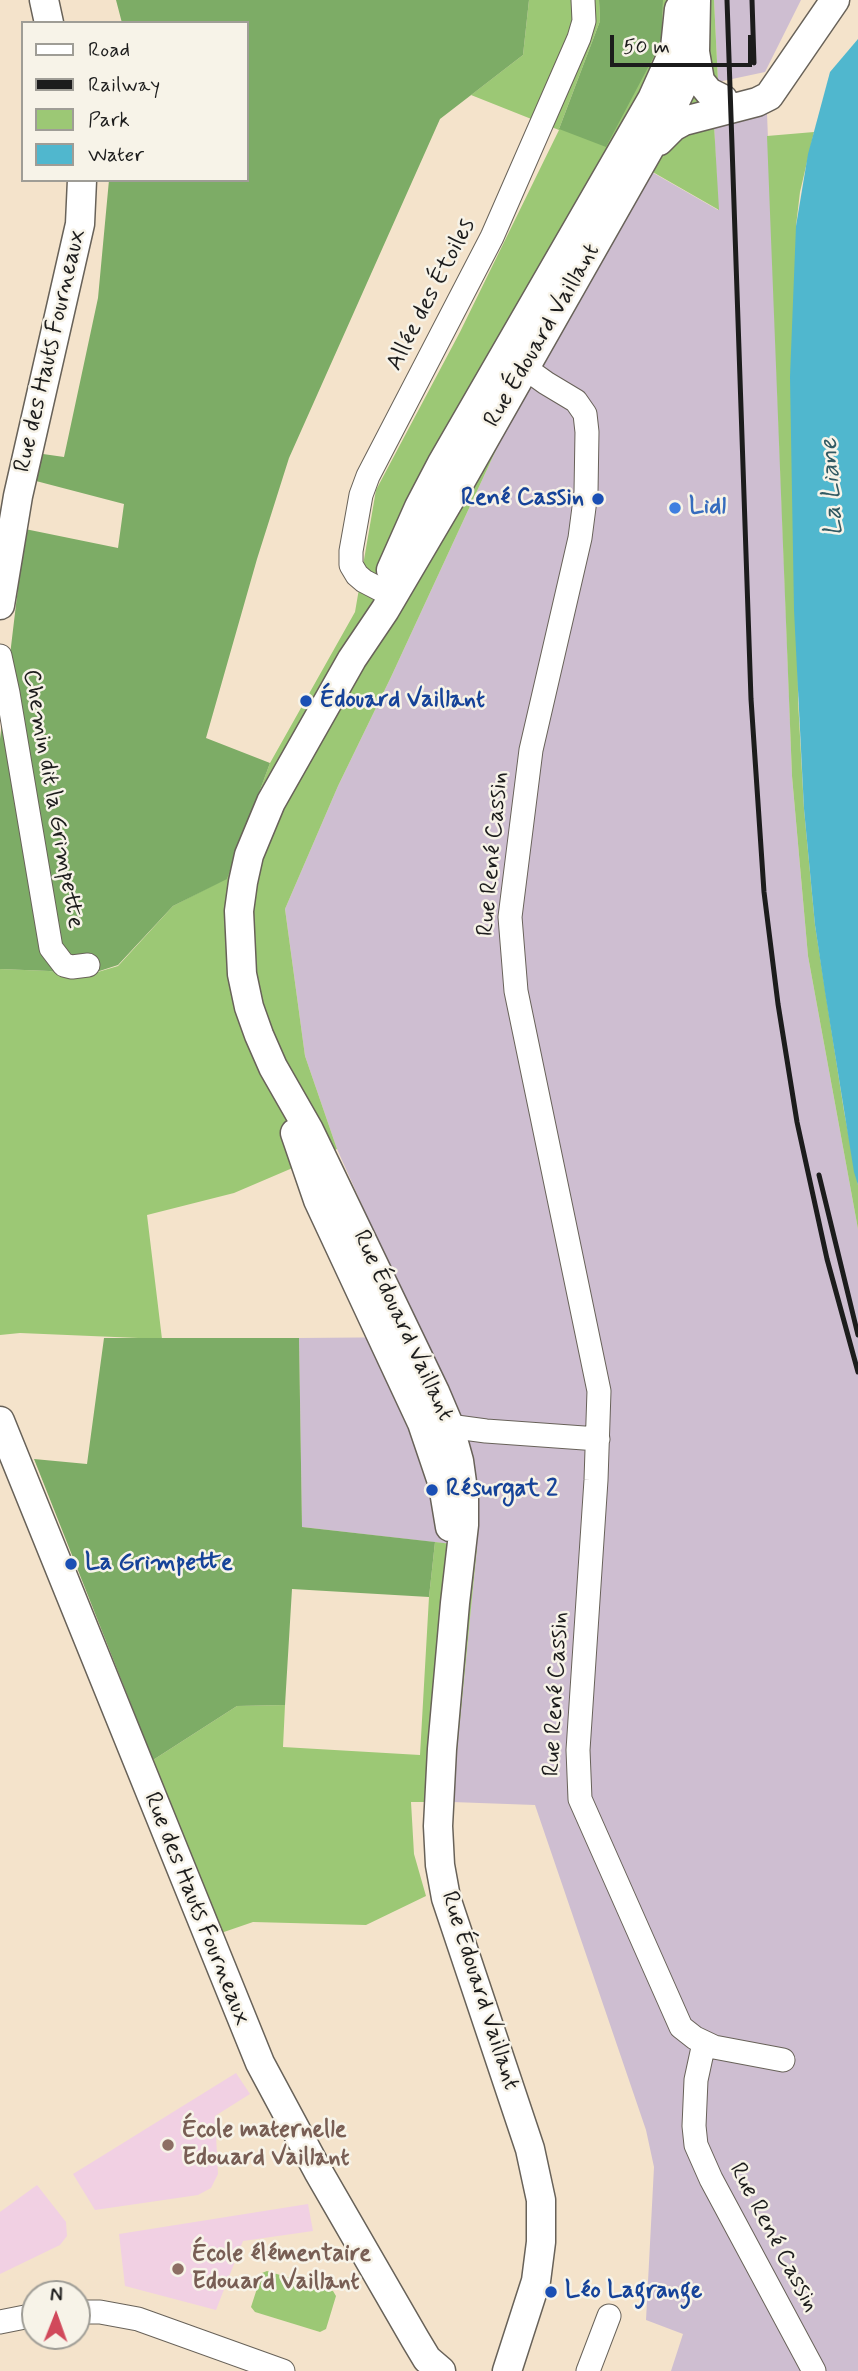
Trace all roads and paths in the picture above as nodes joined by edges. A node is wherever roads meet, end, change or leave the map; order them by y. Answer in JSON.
{"nodes":[{"id":1,"x":44,"y":0,"type":"edge"},
{"id":2,"x":583,"y":0,"type":"edge"},
{"id":3,"x":679,"y":0,"type":"edge"},
{"id":4,"x":696,"y":0,"type":"edge"},
{"id":5,"x":835,"y":0,"type":"edge"},
{"id":6,"x":49,"y":21,"type":"edge"},
{"id":7,"x":687,"y":46,"type":"junction"},
{"id":8,"x":694,"y":101,"type":"junction"},
{"id":9,"x":640,"y":120,"type":"junction"},
{"id":10,"x":82,"y":182,"type":"edge"},
{"id":11,"x":515,"y":361,"type":"junction"},
{"id":12,"x":388,"y":593,"type":"junction"},
{"id":13,"x":0,"y":605,"type":"edge"},
{"id":14,"x":0,"y":656,"type":"edge"},
{"id":15,"x":88,"y":965,"type":"dead end"},
{"id":16,"x":0,"y":1421,"type":"edge"},
{"id":17,"x":436,"y":1424,"type":"junction"},
{"id":18,"x":598,"y":1439,"type":"junction"},
{"id":19,"x":704,"y":2043,"type":"junction"},
{"id":20,"x":783,"y":2060,"type":"dead end"},
{"id":21,"x":91,"y":2312,"type":"edge"},
{"id":22,"x":609,"y":2316,"type":"dead end"},
{"id":23,"x":21,"y":2318,"type":"edge"},
{"id":24,"x":0,"y":2322,"type":"edge"},
{"id":25,"x":434,"y":2370,"type":"edge"},
{"id":26,"x":283,"y":2371,"type":"edge"},
{"id":27,"x":507,"y":2371,"type":"edge"},
{"id":28,"x":588,"y":2371,"type":"edge"},
{"id":29,"x":814,"y":2371,"type":"edge"}],
"edges":[{"from":1,"to":6,"type":"street"},
{"from":2,"to":12,"type":"street","name":"Allée des Étoiles"},
{"from":3,"to":7,"type":"street","name":"Rue Édouard Vaillant"},
{"from":4,"to":7,"type":"street","name":"Rue Édouard Vaillant"},
{"from":5,"to":8,"type":"street"},
{"from":7,"to":8,"type":"street","name":"Rue Édouard Vaillant"},
{"from":7,"to":8,"type":"street"},
{"from":7,"to":9,"type":"street","name":"Rue Édouard Vaillant"},
{"from":8,"to":9,"type":"street"},
{"from":8,"to":11,"type":"street","name":"Rue Édouard Vaillant"},
{"from":9,"to":11,"type":"street","name":"Rue Édouard Vaillant"},
{"from":10,"to":13,"type":"street","name":"Rue des Hauts Fourneaux"},
{"from":11,"to":12,"type":"street","name":"Rue Édouard Vaillant"},
{"from":11,"to":18,"type":"street","name":"Rue René Cassin"},
{"from":12,"to":17,"type":"street","name":"Rue Édouard Vaillant"},
{"from":14,"to":15,"type":"street","name":"Chemin dit la Grimpette"},
{"from":16,"to":25,"type":"street","name":"Rue des Hauts Fourneaux"},
{"from":17,"to":18,"type":"street"},
{"from":17,"to":27,"type":"street","name":"Rue Édouard Vaillant"},
{"from":18,"to":19,"type":"street","name":"Rue René Cassin"},
{"from":19,"to":20,"type":"street","name":"Rue René Cassin"},
{"from":19,"to":29,"type":"street","name":"Rue René Cassin"},
{"from":21,"to":26,"type":"street"},
{"from":22,"to":28,"type":"street"},
{"from":23,"to":24,"type":"street"}]}
